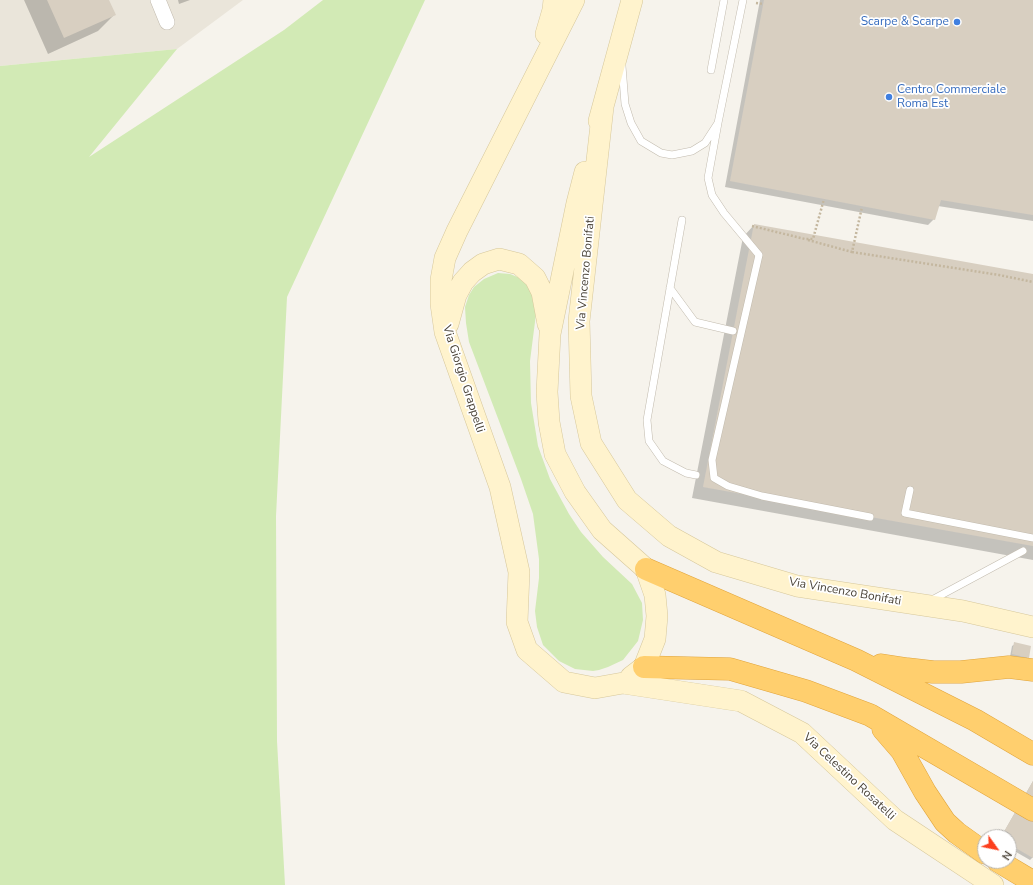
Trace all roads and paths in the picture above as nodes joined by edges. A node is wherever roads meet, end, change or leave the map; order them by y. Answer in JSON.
{"nodes":[{"id":1,"x":158,"y":0,"type":"edge"},
{"id":2,"x":554,"y":0,"type":"edge"},
{"id":3,"x":574,"y":0,"type":"edge"},
{"id":4,"x":632,"y":0,"type":"edge"},
{"id":5,"x":724,"y":0,"type":"edge"},
{"id":6,"x":743,"y":0,"type":"edge"},
{"id":7,"x":755,"y":3,"type":"dead end"},
{"id":8,"x":763,"y":4,"type":"dead end"},
{"id":9,"x":167,"y":22,"type":"dead end"},
{"id":10,"x":620,"y":47,"type":"junction"},
{"id":11,"x":711,"y":70,"type":"dead end"},
{"id":12,"x":529,"y":89,"type":"junction"},
{"id":13,"x":603,"y":107,"type":"junction"},
{"id":14,"x":718,"y":123,"type":"junction"},
{"id":15,"x":824,"y":199,"type":"dead end"},
{"id":16,"x":862,"y":207,"type":"dead end"},
{"id":17,"x":682,"y":220,"type":"dead end"},
{"id":18,"x":750,"y":225,"type":"dead end"},
{"id":19,"x":806,"y":240,"type":"junction"},
{"id":20,"x":852,"y":252,"type":"junction"},
{"id":21,"x":1033,"y":282,"type":"edge"},
{"id":22,"x":670,"y":288,"type":"junction"},
{"id":23,"x":733,"y":331,"type":"dead end"},
{"id":24,"x":445,"y":332,"type":"junction"},
{"id":25,"x":550,"y":334,"type":"junction"},
{"id":26,"x":696,"y":475,"type":"dead end"},
{"id":27,"x":910,"y":490,"type":"dead end"},
{"id":28,"x":870,"y":517,"type":"dead end"},
{"id":29,"x":1033,"y":538,"type":"edge"},
{"id":30,"x":1023,"y":551,"type":"dead end"},
{"id":31,"x":646,"y":569,"type":"junction"},
{"id":32,"x":923,"y":605,"type":"junction"},
{"id":33,"x":1033,"y":627,"type":"edge"},
{"id":34,"x":856,"y":660,"type":"junction"},
{"id":35,"x":644,"y":667,"type":"junction"},
{"id":36,"x":1033,"y":670,"type":"edge"},
{"id":37,"x":623,"y":683,"type":"junction"},
{"id":38,"x":870,"y":715,"type":"junction"},
{"id":39,"x":1033,"y":754,"type":"edge"},
{"id":40,"x":1033,"y":810,"type":"edge"},
{"id":41,"x":977,"y":847,"type":"edge"},
{"id":42,"x":1011,"y":869,"type":"edge"},
{"id":43,"x":1033,"y":882,"type":"edge"},
{"id":44,"x":993,"y":885,"type":"edge"}],
"edges":[{"from":1,"to":9,"type":"street"},
{"from":2,"to":12,"type":"main road"},
{"from":3,"to":12,"type":"main road","name":"Via Giorgio Grappelli"},
{"from":4,"to":10,"type":"main road"},
{"from":5,"to":11,"type":"lane"},
{"from":6,"to":14,"type":"lane"},
{"from":7,"to":8,"type":"path"},
{"from":10,"to":13,"type":"main road"},
{"from":10,"to":14,"type":"lane"},
{"from":12,"to":24,"type":"main road","name":"Via Giorgio Grappelli"},
{"from":13,"to":25,"type":"main road"},
{"from":13,"to":32,"type":"main road","name":"Via Vincenzo Bonifati"},
{"from":14,"to":28,"type":"lane"},
{"from":15,"to":19,"type":"path"},
{"from":16,"to":20,"type":"path"},
{"from":17,"to":22,"type":"lane"},
{"from":18,"to":19,"type":"path"},
{"from":19,"to":20,"type":"path"},
{"from":20,"to":21,"type":"path"},
{"from":22,"to":23,"type":"lane"},
{"from":22,"to":26,"type":"lane"},
{"from":24,"to":25,"type":"main road"},
{"from":24,"to":37,"type":"main road","name":"Via Giorgio Grappelli"},
{"from":25,"to":31,"type":"main road"},
{"from":27,"to":29,"type":"lane"},
{"from":30,"to":32,"type":"lane"},
{"from":31,"to":34,"type":"highway"},
{"from":31,"to":35,"type":"main road"},
{"from":32,"to":33,"type":"main road","name":"Via Vincenzo Bonifati"},
{"from":34,"to":36,"type":"highway"},
{"from":34,"to":39,"type":"highway"},
{"from":35,"to":37,"type":"main road"},
{"from":35,"to":38,"type":"highway"},
{"from":37,"to":44,"type":"main road","name":"Via Celestino Rosatelli"},
{"from":38,"to":40,"type":"highway"},
{"from":38,"to":41,"type":"highway"},
{"from":42,"to":43,"type":"highway"}]}
